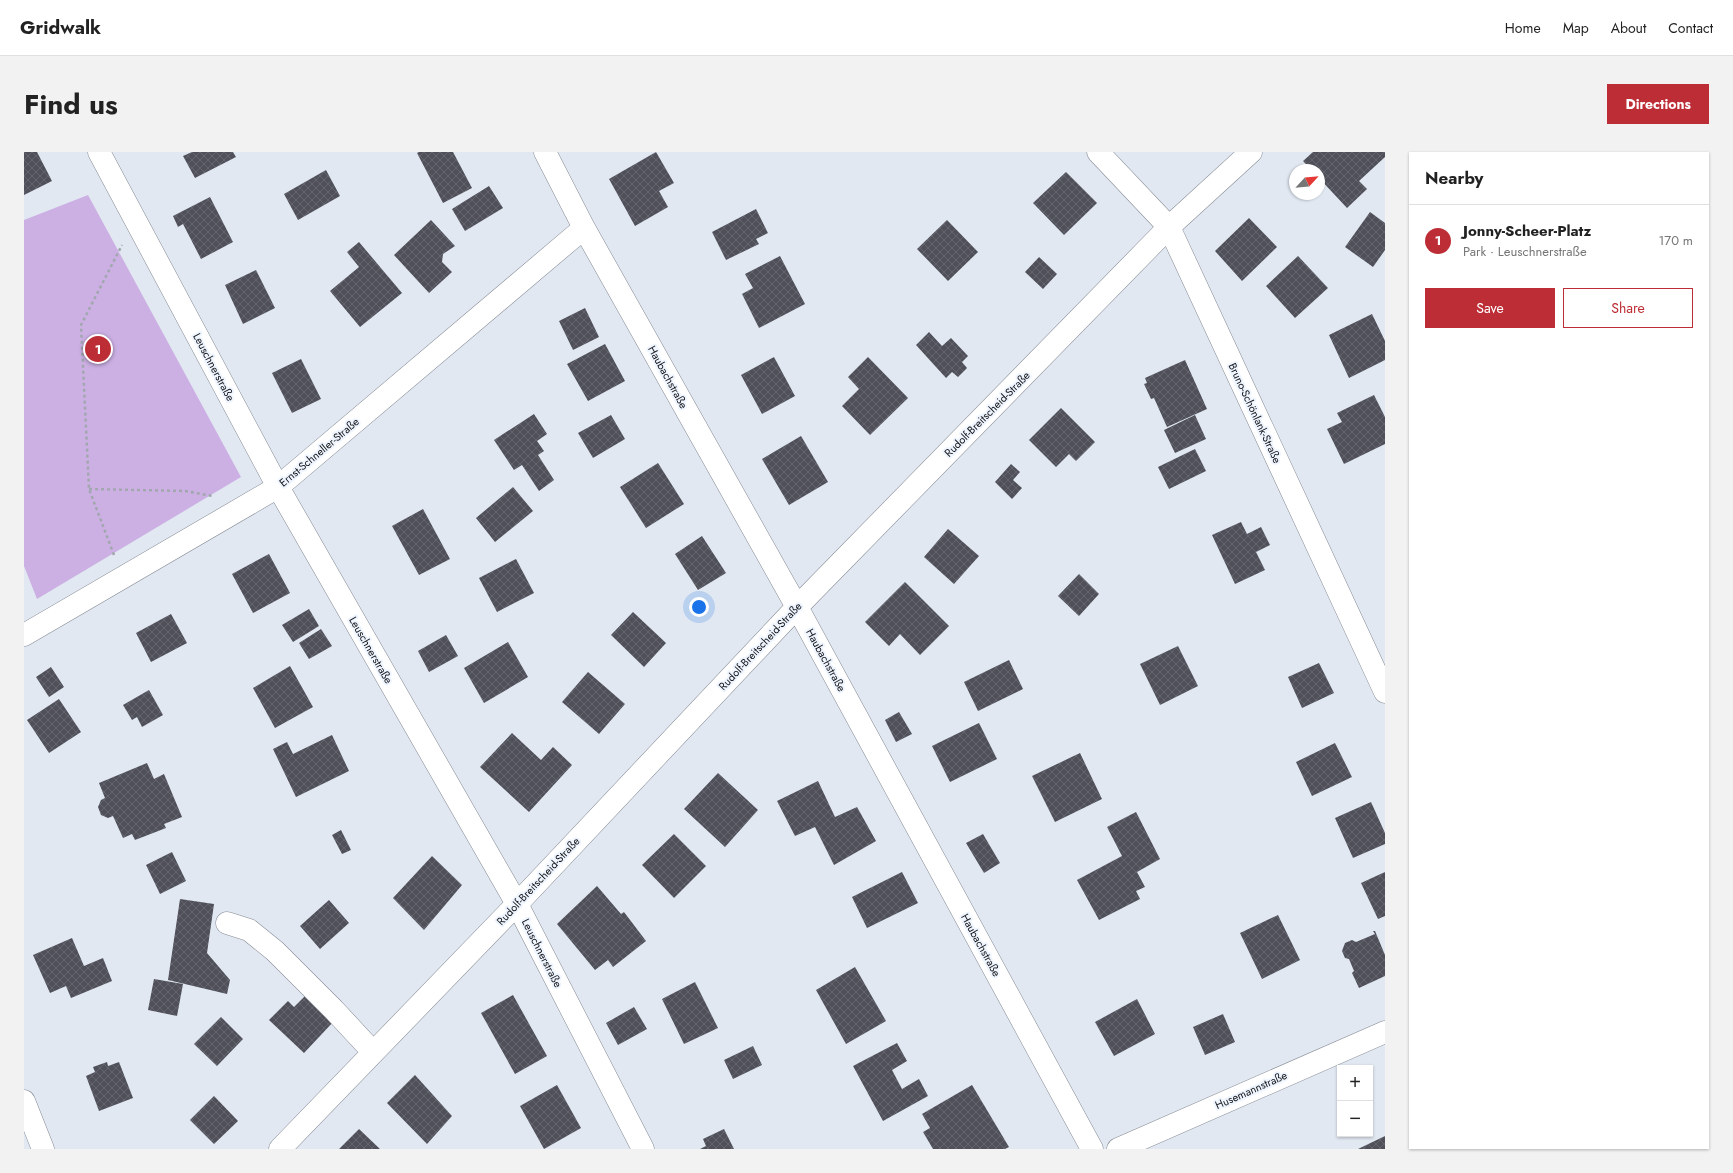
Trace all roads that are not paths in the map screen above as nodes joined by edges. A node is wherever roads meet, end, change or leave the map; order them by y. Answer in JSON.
{"nodes":[{"id":1,"x":99,"y":152,"type":"edge"},
{"id":2,"x":545,"y":152,"type":"edge"},
{"id":3,"x":1098,"y":152,"type":"edge"},
{"id":4,"x":1251,"y":152,"type":"edge"},
{"id":5,"x":1169,"y":227,"type":"junction"},
{"id":6,"x":584,"y":228,"type":"junction"},
{"id":7,"x":278,"y":487,"type":"junction"},
{"id":8,"x":797,"y":607,"type":"junction"},
{"id":9,"x":24,"y":635,"type":"edge"},
{"id":10,"x":1385,"y":692,"type":"edge"},
{"id":11,"x":516,"y":904,"type":"junction"},
{"id":12,"x":228,"y":916,"type":"dead end"},
{"id":13,"x":1385,"y":1032,"type":"edge"},
{"id":14,"x":373,"y":1052,"type":"junction"},
{"id":15,"x":24,"y":1101,"type":"edge"},
{"id":16,"x":43,"y":1149,"type":"edge"},
{"id":17,"x":280,"y":1149,"type":"edge"},
{"id":18,"x":643,"y":1149,"type":"edge"},
{"id":19,"x":1092,"y":1149,"type":"edge"},
{"id":20,"x":1118,"y":1149,"type":"edge"}],
"edges":[{"from":1,"to":7,"type":"street","name":"Leuschnerstraße"},
{"from":2,"to":6,"type":"street","name":"Haubachstraße"},
{"from":3,"to":5,"type":"street","name":"Bruno-Schönlank-Straße"},
{"from":4,"to":5,"type":"street","name":"Rudolf-Breitscheid-Straße"},
{"from":5,"to":8,"type":"street","name":"Rudolf-Breitscheid-Straße"},
{"from":5,"to":10,"type":"street","name":"Bruno-Schönlank-Straße"},
{"from":6,"to":7,"type":"street","name":"Ernst-Schneller-Straße"},
{"from":6,"to":8,"type":"street","name":"Haubachstraße"},
{"from":7,"to":9,"type":"street","name":"Ernst-Schneller-Straße"},
{"from":7,"to":11,"type":"street","name":"Leuschnerstraße"},
{"from":8,"to":11,"type":"street","name":"Rudolf-Breitscheid-Straße"},
{"from":8,"to":19,"type":"street","name":"Haubachstraße"},
{"from":11,"to":14,"type":"street","name":"Rudolf-Breitscheid-Straße"},
{"from":11,"to":18,"type":"street","name":"Leuschnerstraße"},
{"from":12,"to":14,"type":"street"},
{"from":13,"to":20,"type":"street","name":"Husemannstraße"},
{"from":14,"to":17,"type":"street","name":"Rudolf-Breitscheid-Straße"},
{"from":15,"to":16,"type":"street"}]}
